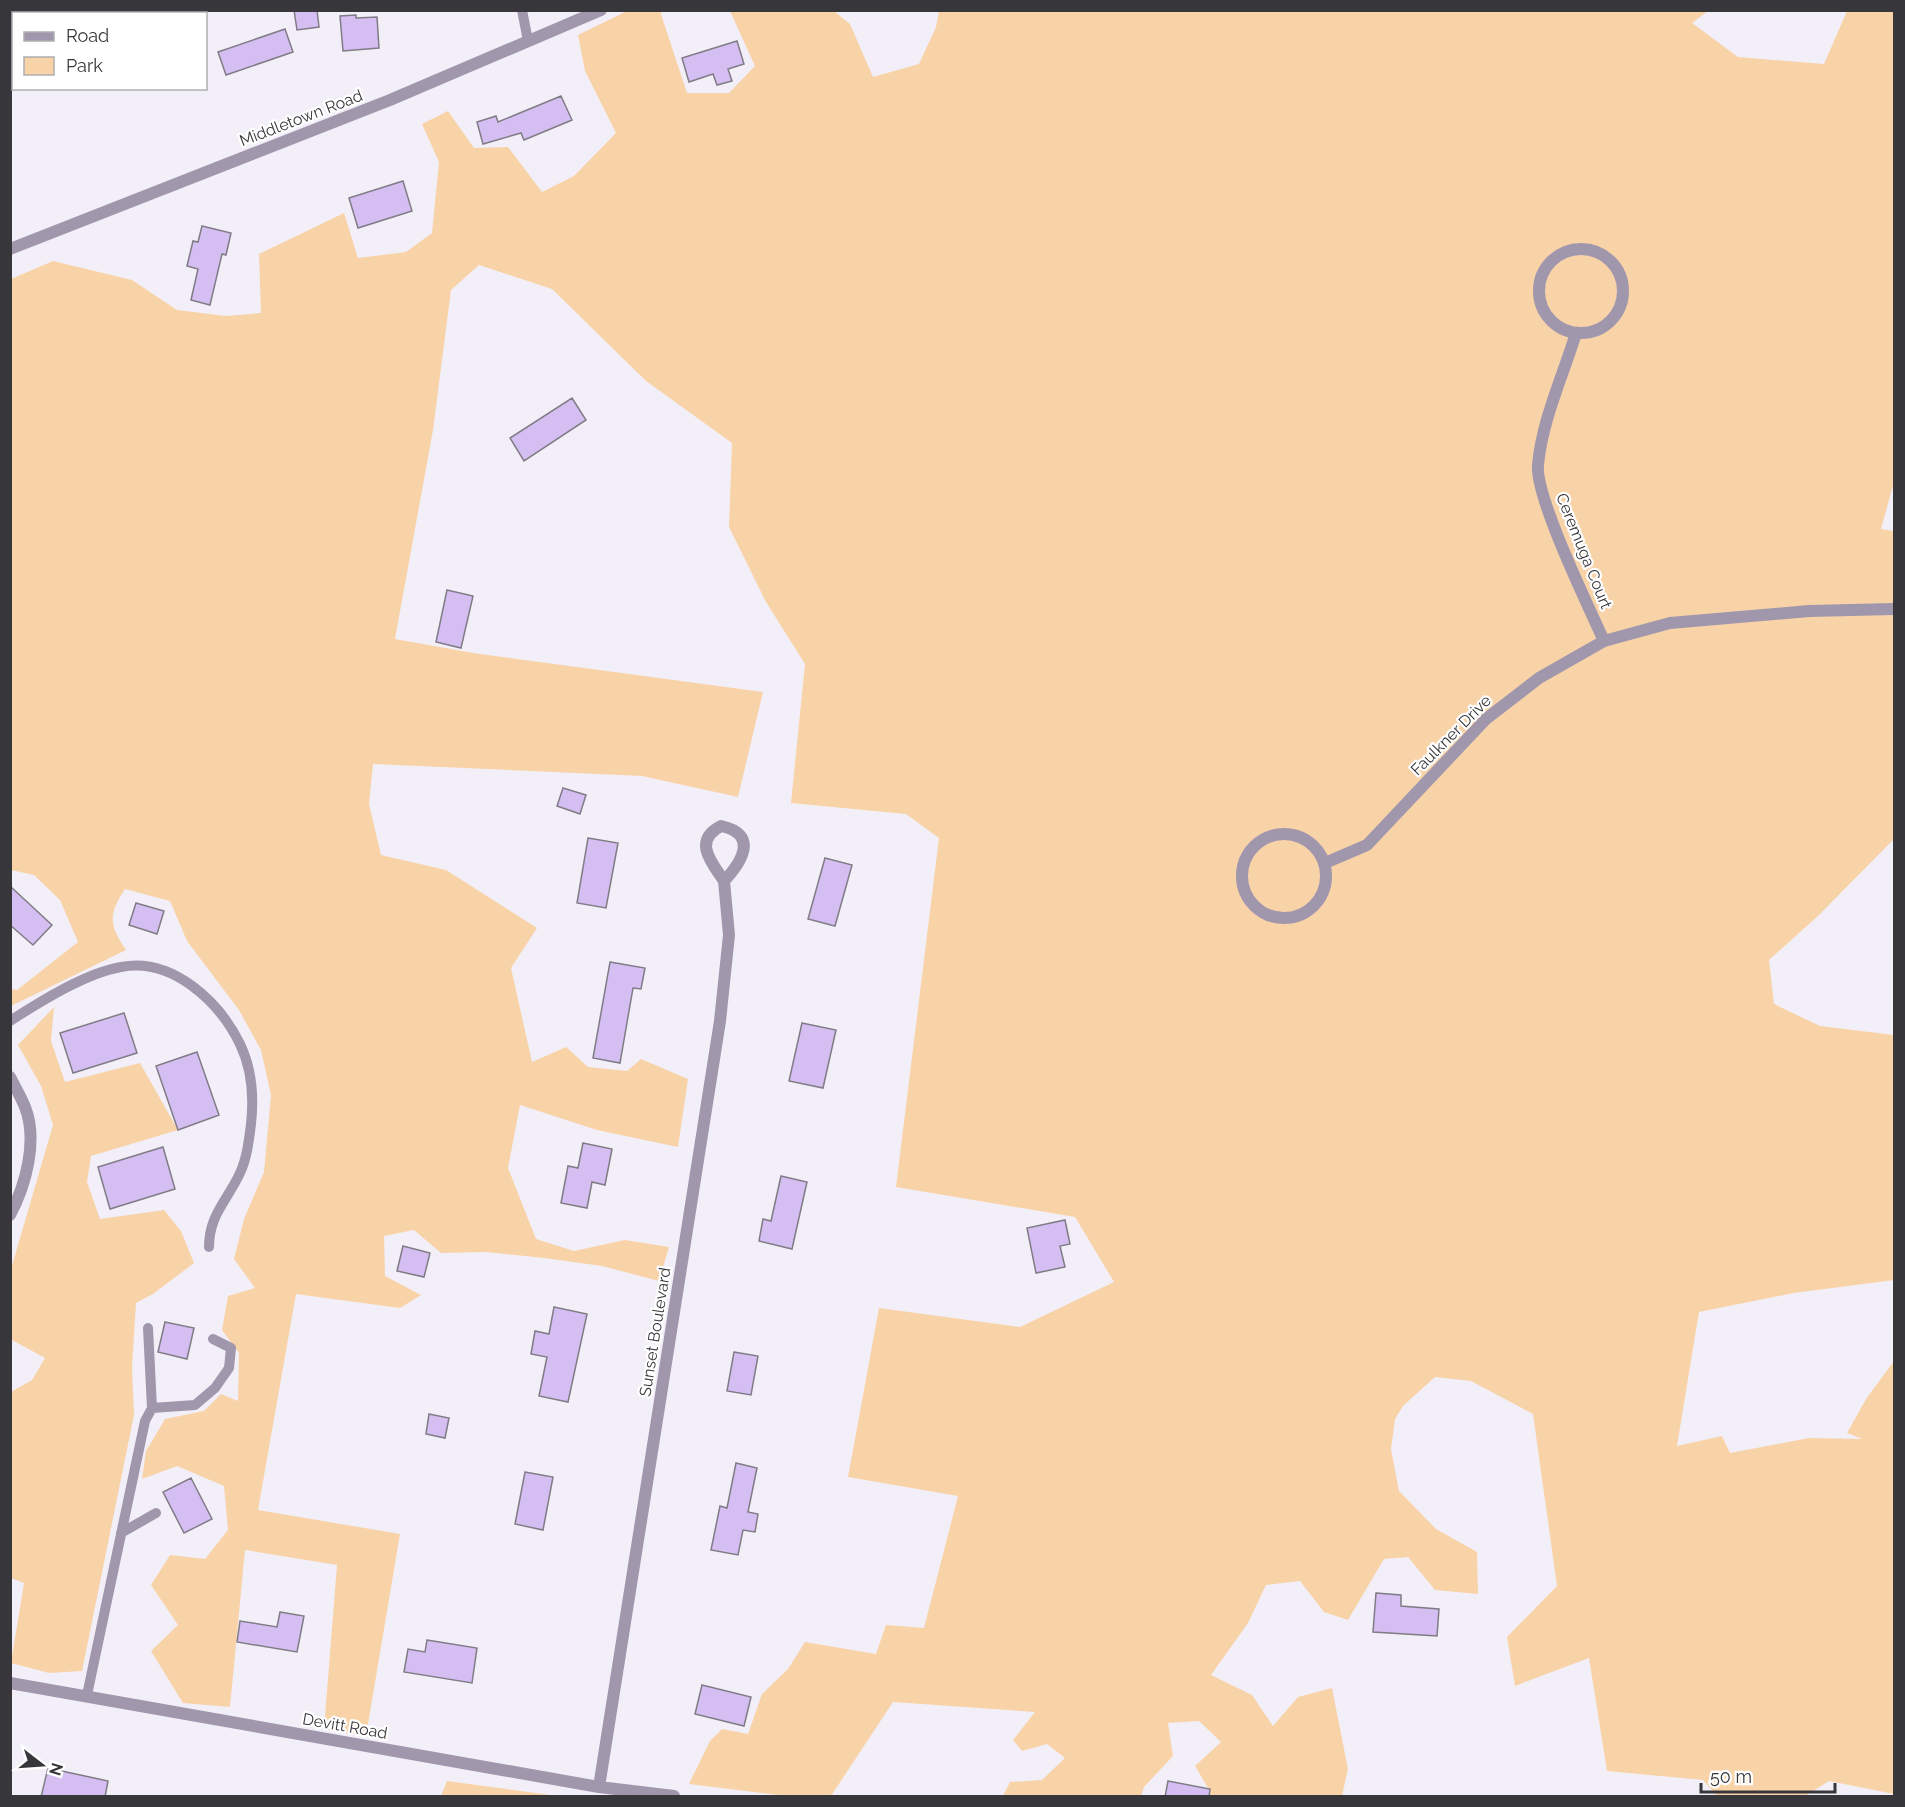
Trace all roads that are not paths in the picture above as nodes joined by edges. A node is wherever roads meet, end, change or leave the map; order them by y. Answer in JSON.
{"nodes":[{"id":1,"x":522,"y":10,"type":"edge"},
{"id":2,"x":601,"y":10,"type":"edge"},
{"id":3,"x":528,"y":41,"type":"junction"},
{"id":4,"x":10,"y":249,"type":"edge"},
{"id":5,"x":1576,"y":333,"type":"junction"},
{"id":6,"x":1894,"y":609,"type":"edge"},
{"id":7,"x":1604,"y":641,"type":"junction"},
{"id":8,"x":1325,"y":863,"type":"junction"},
{"id":9,"x":724,"y":881,"type":"dead end"},
{"id":10,"x":10,"y":1020,"type":"edge"},
{"id":11,"x":10,"y":1077,"type":"edge"},
{"id":12,"x":10,"y":1215,"type":"edge"},
{"id":13,"x":209,"y":1247,"type":"dead end"},
{"id":14,"x":148,"y":1328,"type":"dead end"},
{"id":15,"x":213,"y":1339,"type":"dead end"},
{"id":16,"x":152,"y":1408,"type":"junction"},
{"id":17,"x":156,"y":1514,"type":"dead end"},
{"id":18,"x":120,"y":1533,"type":"junction"},
{"id":19,"x":10,"y":1683,"type":"edge"},
{"id":20,"x":87,"y":1695,"type":"junction"},
{"id":21,"x":599,"y":1787,"type":"junction"},
{"id":22,"x":674,"y":1797,"type":"edge"}],
"edges":[{"from":1,"to":3,"type":"lane"},
{"from":2,"to":3,"type":"street","name":"Middletown Road"},
{"from":3,"to":4,"type":"street","name":"Middletown Road"},
{"from":5,"to":5,"type":"street"},
{"from":5,"to":7,"type":"street","name":"Ceremuga Court"},
{"from":6,"to":7,"type":"street","name":"Faulkner Drive"},
{"from":7,"to":8,"type":"street","name":"Faulkner Drive"},
{"from":8,"to":8,"type":"street"},
{"from":9,"to":21,"type":"street","name":"Sunset Boulevard"},
{"from":10,"to":13,"type":"lane"},
{"from":11,"to":12,"type":"street"},
{"from":14,"to":16,"type":"lane"},
{"from":15,"to":16,"type":"lane"},
{"from":16,"to":18,"type":"lane"},
{"from":17,"to":18,"type":"lane"},
{"from":18,"to":20,"type":"lane"},
{"from":19,"to":20,"type":"street","name":"Devitt Road"},
{"from":20,"to":21,"type":"street","name":"Devitt Road"},
{"from":21,"to":22,"type":"street","name":"Devitt Road"}]}
